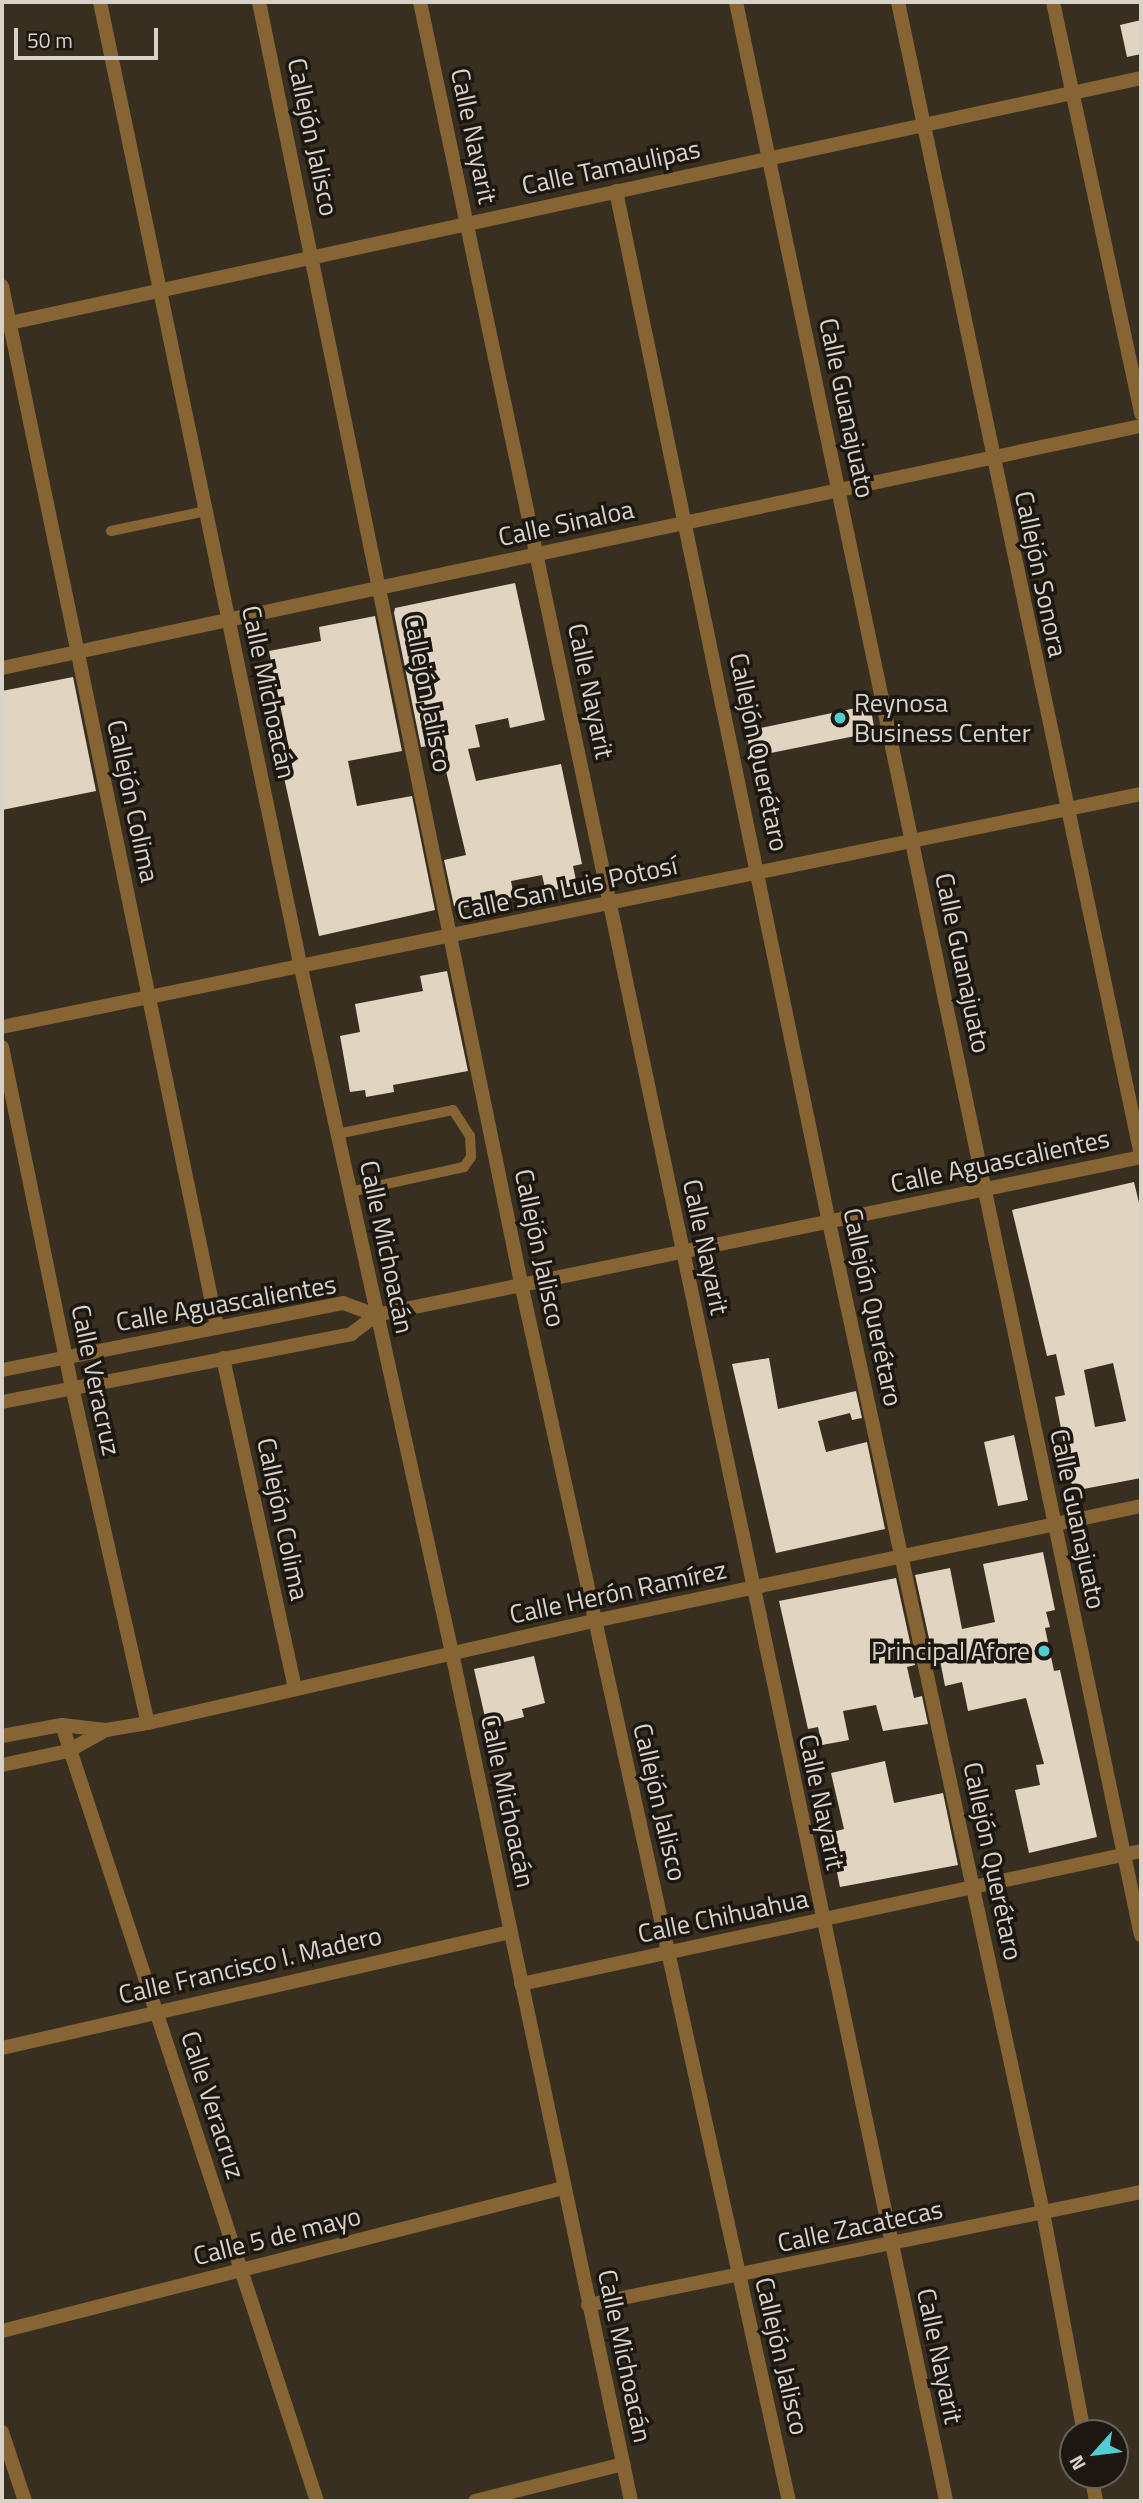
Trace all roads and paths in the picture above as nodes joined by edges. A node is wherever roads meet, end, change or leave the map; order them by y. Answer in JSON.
{"nodes":[{"id":1,"x":100,"y":2,"type":"edge"},
{"id":2,"x":259,"y":2,"type":"edge"},
{"id":3,"x":420,"y":2,"type":"edge"},
{"id":4,"x":736,"y":2,"type":"edge"},
{"id":5,"x":898,"y":2,"type":"edge"},
{"id":6,"x":1053,"y":2,"type":"edge"},
{"id":7,"x":1141,"y":78,"type":"edge"},
{"id":8,"x":1073,"y":93,"type":"junction"},
{"id":9,"x":924,"y":125,"type":"junction"},
{"id":10,"x":769,"y":158,"type":"junction"},
{"id":11,"x":616,"y":191,"type":"junction"},
{"id":12,"x":467,"y":222,"type":"junction"},
{"id":13,"x":313,"y":256,"type":"junction"},
{"id":14,"x":2,"y":286,"type":"edge"},
{"id":15,"x":159,"y":288,"type":"junction"},
{"id":16,"x":10,"y":323,"type":"junction"},
{"id":17,"x":1141,"y":414,"type":"edge"},
{"id":18,"x":1141,"y":426,"type":"edge"},
{"id":19,"x":993,"y":458,"type":"junction"},
{"id":20,"x":839,"y":490,"type":"junction"},
{"id":21,"x":206,"y":511,"type":"junction"},
{"id":22,"x":686,"y":523,"type":"junction"},
{"id":23,"x":111,"y":531,"type":"dead end"},
{"id":24,"x":537,"y":554,"type":"junction"},
{"id":25,"x":382,"y":587,"type":"junction"},
{"id":26,"x":229,"y":620,"type":"junction"},
{"id":27,"x":77,"y":652,"type":"junction"},
{"id":28,"x":2,"y":668,"type":"edge"},
{"id":29,"x":1141,"y":794,"type":"edge"},
{"id":30,"x":1065,"y":810,"type":"junction"},
{"id":31,"x":912,"y":841,"type":"junction"},
{"id":32,"x":759,"y":873,"type":"junction"},
{"id":33,"x":611,"y":904,"type":"junction"},
{"id":34,"x":453,"y":937,"type":"junction"},
{"id":35,"x":301,"y":968,"type":"junction"},
{"id":36,"x":149,"y":1000,"type":"junction"},
{"id":37,"x":2,"y":1027,"type":"edge"},
{"id":38,"x":2,"y":1047,"type":"edge"},
{"id":39,"x":337,"y":1135,"type":"junction"},
{"id":40,"x":1141,"y":1156,"type":"edge"},
{"id":41,"x":986,"y":1187,"type":"junction"},
{"id":42,"x":349,"y":1192,"type":"junction"},
{"id":43,"x":829,"y":1222,"type":"junction"},
{"id":44,"x":682,"y":1253,"type":"junction"},
{"id":45,"x":522,"y":1288,"type":"junction"},
{"id":46,"x":376,"y":1315,"type":"junction"},
{"id":47,"x":217,"y":1327,"type":"junction"},
{"id":48,"x":65,"y":1356,"type":"junction"},
{"id":49,"x":223,"y":1358,"type":"junction"},
{"id":50,"x":2,"y":1370,"type":"edge"},
{"id":51,"x":72,"y":1387,"type":"junction"},
{"id":52,"x":2,"y":1402,"type":"edge"},
{"id":53,"x":1141,"y":1506,"type":"edge"},
{"id":54,"x":1053,"y":1524,"type":"junction"},
{"id":55,"x":902,"y":1556,"type":"junction"},
{"id":56,"x":752,"y":1588,"type":"junction"},
{"id":57,"x":594,"y":1621,"type":"junction"},
{"id":58,"x":452,"y":1653,"type":"junction"},
{"id":59,"x":295,"y":1689,"type":"junction"},
{"id":60,"x":148,"y":1723,"type":"junction"},
{"id":61,"x":62,"y":1725,"type":"junction"},
{"id":62,"x":107,"y":1730,"type":"junction"},
{"id":63,"x":2,"y":1736,"type":"edge"},
{"id":64,"x":68,"y":1751,"type":"junction"},
{"id":65,"x":2,"y":1765,"type":"edge"},
{"id":66,"x":1141,"y":1851,"type":"edge"},
{"id":67,"x":1124,"y":1855,"type":"junction"},
{"id":68,"x":973,"y":1887,"type":"junction"},
{"id":69,"x":822,"y":1920,"type":"junction"},
{"id":70,"x":510,"y":1932,"type":"junction"},
{"id":71,"x":1141,"y":1935,"type":"edge"},
{"id":72,"x":669,"y":1952,"type":"junction"},
{"id":73,"x":521,"y":1984,"type":"junction"},
{"id":74,"x":156,"y":2011,"type":"junction"},
{"id":75,"x":2,"y":2048,"type":"edge"},
{"id":76,"x":564,"y":2188,"type":"junction"},
{"id":77,"x":1141,"y":2192,"type":"edge"},
{"id":78,"x":1043,"y":2213,"type":"junction"},
{"id":79,"x":891,"y":2244,"type":"junction"},
{"id":80,"x":242,"y":2270,"type":"junction"},
{"id":81,"x":739,"y":2276,"type":"junction"},
{"id":82,"x":588,"y":2305,"type":"junction"},
{"id":83,"x":2,"y":2331,"type":"edge"},
{"id":84,"x":1081,"y":2419,"type":"edge"},
{"id":85,"x":2,"y":2432,"type":"edge"},
{"id":86,"x":623,"y":2464,"type":"junction"},
{"id":87,"x":24,"y":2501,"type":"edge"},
{"id":88,"x":317,"y":2501,"type":"edge"},
{"id":89,"x":475,"y":2501,"type":"edge"},
{"id":90,"x":631,"y":2501,"type":"edge"},
{"id":91,"x":789,"y":2501,"type":"edge"},
{"id":92,"x":946,"y":2501,"type":"edge"}],
"edges":[{"from":1,"to":15,"type":"street","name":"Calle Michoacán"},
{"from":2,"to":13,"type":"street","name":"Callejón Jalisco"},
{"from":3,"to":12,"type":"street","name":"Calle Nayarit"},
{"from":4,"to":10,"type":"street","name":"Calle Guanajuato"},
{"from":5,"to":9,"type":"street","name":"Callejón Sonora"},
{"from":6,"to":8,"type":"street"},
{"from":7,"to":8,"type":"street","name":"Calle Tamaulipas"},
{"from":8,"to":9,"type":"street","name":"Calle Tamaulipas"},
{"from":8,"to":17,"type":"street"},
{"from":9,"to":10,"type":"street","name":"Calle Tamaulipas"},
{"from":9,"to":19,"type":"street","name":"Callejón Sonora"},
{"from":10,"to":11,"type":"street","name":"Calle Tamaulipas"},
{"from":10,"to":20,"type":"street","name":"Calle Guanajuato"},
{"from":11,"to":12,"type":"street","name":"Calle Tamaulipas"},
{"from":11,"to":22,"type":"street","name":"Callejón Querétaro"},
{"from":12,"to":13,"type":"street","name":"Calle Tamaulipas"},
{"from":12,"to":24,"type":"street","name":"Calle Nayarit"},
{"from":13,"to":15,"type":"street","name":"Calle Tamaulipas"},
{"from":13,"to":25,"type":"street","name":"Callejón Jalisco"},
{"from":14,"to":16,"type":"street","name":"Callejón Colima"},
{"from":15,"to":16,"type":"street","name":"Calle Tamaulipas"},
{"from":15,"to":21,"type":"street","name":"Calle Michoacán"},
{"from":16,"to":27,"type":"street","name":"Callejón Colima"},
{"from":18,"to":19,"type":"street","name":"Calle Sinaloa"},
{"from":19,"to":20,"type":"street","name":"Calle Sinaloa"},
{"from":19,"to":30,"type":"street","name":"Callejón Sonora"},
{"from":20,"to":22,"type":"street","name":"Calle Sinaloa"},
{"from":20,"to":31,"type":"street","name":"Calle Guanajuato"},
{"from":21,"to":23,"type":"lane"},
{"from":21,"to":26,"type":"street","name":"Calle Michoacán"},
{"from":22,"to":24,"type":"street","name":"Calle Sinaloa"},
{"from":22,"to":32,"type":"street","name":"Callejón Querétaro"},
{"from":24,"to":25,"type":"street","name":"Calle Sinaloa"},
{"from":24,"to":33,"type":"street","name":"Calle Nayarit"},
{"from":25,"to":26,"type":"street","name":"Calle Sinaloa"},
{"from":25,"to":34,"type":"street","name":"Callejón Jalisco"},
{"from":26,"to":27,"type":"street","name":"Calle Sinaloa"},
{"from":26,"to":35,"type":"street","name":"Calle Michoacán"},
{"from":27,"to":28,"type":"street","name":"Calle Sinaloa"},
{"from":27,"to":36,"type":"street","name":"Callejón Colima"},
{"from":29,"to":30,"type":"street","name":"Calle San Luis Potosí"},
{"from":30,"to":31,"type":"street","name":"Calle San Luis Potosí"},
{"from":30,"to":40,"type":"street","name":"Callejón Sonora"},
{"from":31,"to":32,"type":"street","name":"Calle San Luis Potosí"},
{"from":31,"to":41,"type":"street","name":"Calle Guanajuato"},
{"from":32,"to":33,"type":"street","name":"Calle San Luis Potosí"},
{"from":32,"to":43,"type":"street","name":"Callejón Querétaro"},
{"from":33,"to":34,"type":"street","name":"Calle San Luis Potosí"},
{"from":33,"to":44,"type":"street","name":"Calle Nayarit"},
{"from":34,"to":35,"type":"street","name":"Calle San Luis Potosí"},
{"from":34,"to":45,"type":"street","name":"Callejón Jalisco"},
{"from":35,"to":36,"type":"street","name":"Calle San Luis Potosí"},
{"from":35,"to":39,"type":"street","name":"Calle Michoacán"},
{"from":36,"to":37,"type":"street","name":"Calle San Luis Potosí"},
{"from":36,"to":47,"type":"street","name":"Callejón Colima"},
{"from":38,"to":48,"type":"street","name":"Calle Veracruz"},
{"from":39,"to":42,"type":"street","name":"Calle Michoacán"},
{"from":39,"to":42,"type":"lane"},
{"from":40,"to":41,"type":"street","name":"Calle Aguascalientes"},
{"from":41,"to":43,"type":"street","name":"Calle Aguascalientes"},
{"from":41,"to":54,"type":"street","name":"Calle Guanajuato"},
{"from":42,"to":46,"type":"street","name":"Calle Michoacán"},
{"from":43,"to":44,"type":"street","name":"Calle Aguascalientes"},
{"from":43,"to":55,"type":"street","name":"Callejón Querétaro"},
{"from":44,"to":45,"type":"street","name":"Calle Aguascalientes"},
{"from":44,"to":56,"type":"street","name":"Calle Nayarit"},
{"from":45,"to":46,"type":"street","name":"Calle Aguascalientes"},
{"from":45,"to":57,"type":"street","name":"Callejón Jalisco"},
{"from":46,"to":47,"type":"street","name":"Calle Aguascalientes"},
{"from":46,"to":49,"type":"street","name":"Calle Aguascalientes"},
{"from":46,"to":58,"type":"street","name":"Calle Michoacán"},
{"from":47,"to":48,"type":"street","name":"Calle Aguascalientes"},
{"from":48,"to":50,"type":"street","name":"Calle Aguascalientes"},
{"from":48,"to":51,"type":"street","name":"Calle Veracruz"},
{"from":49,"to":51,"type":"street","name":"Calle Aguascalientes"},
{"from":49,"to":59,"type":"street","name":"Callejón Colima"},
{"from":51,"to":52,"type":"street","name":"Calle Aguascalientes"},
{"from":51,"to":60,"type":"street","name":"Calle Veracruz"},
{"from":53,"to":54,"type":"street","name":"Calle Herón Ramírez"},
{"from":54,"to":55,"type":"street","name":"Calle Herón Ramírez"},
{"from":54,"to":67,"type":"street","name":"Calle Guanajuato"},
{"from":55,"to":56,"type":"street","name":"Calle Herón Ramírez"},
{"from":55,"to":68,"type":"street","name":"Callejón Querétaro"},
{"from":56,"to":57,"type":"street","name":"Calle Herón Ramírez"},
{"from":56,"to":69,"type":"street","name":"Calle Nayarit"},
{"from":57,"to":58,"type":"street","name":"Calle Herón Ramírez"},
{"from":57,"to":72,"type":"street","name":"Callejón Jalisco"},
{"from":58,"to":59,"type":"street","name":"Calle Herón Ramírez"},
{"from":58,"to":70,"type":"street","name":"Calle Michoacán"},
{"from":59,"to":60,"type":"street","name":"Calle Herón Ramírez"},
{"from":60,"to":62,"type":"street","name":"Calle Herón Ramírez"},
{"from":61,"to":62,"type":"street","name":"Calle Herón Ramírez"},
{"from":61,"to":63,"type":"street","name":"Calle Herón Ramírez"},
{"from":61,"to":64,"type":"street","name":"Calle Veracruz"},
{"from":62,"to":64,"type":"street","name":"Calle Herón Ramírez"},
{"from":64,"to":65,"type":"street","name":"Calle Herón Ramírez"},
{"from":64,"to":74,"type":"street","name":"Calle Veracruz"},
{"from":66,"to":67,"type":"street","name":"Calle Chihuahua"},
{"from":67,"to":68,"type":"street","name":"Calle Chihuahua"},
{"from":67,"to":71,"type":"street","name":"Calle Guanajuato"},
{"from":68,"to":69,"type":"street","name":"Calle Chihuahua"},
{"from":68,"to":78,"type":"street","name":"Callejón Querétaro"},
{"from":69,"to":72,"type":"street","name":"Calle Chihuahua"},
{"from":69,"to":79,"type":"street","name":"Calle Nayarit"},
{"from":70,"to":73,"type":"street","name":"Calle Michoacán"},
{"from":70,"to":74,"type":"street","name":"Calle Francisco I. Madero"},
{"from":72,"to":73,"type":"street","name":"Calle Chihuahua"},
{"from":72,"to":81,"type":"street","name":"Callejón Jalisco"},
{"from":73,"to":76,"type":"street","name":"Calle Michoacán"},
{"from":74,"to":75,"type":"street","name":"Calle Francisco I. Madero"},
{"from":74,"to":80,"type":"street","name":"Calle Veracruz"},
{"from":76,"to":80,"type":"street","name":"Calle 5 de mayo"},
{"from":76,"to":82,"type":"street","name":"Calle Michoacán"},
{"from":77,"to":78,"type":"street","name":"Calle Zacatecas"},
{"from":78,"to":79,"type":"street","name":"Calle Zacatecas"},
{"from":78,"to":84,"type":"street","name":"Callejón Querétaro"},
{"from":79,"to":81,"type":"street","name":"Calle Zacatecas"},
{"from":79,"to":92,"type":"street","name":"Calle Nayarit"},
{"from":80,"to":83,"type":"street","name":"Calle 5 de mayo"},
{"from":80,"to":88,"type":"street","name":"Calle Veracruz"},
{"from":81,"to":82,"type":"street","name":"Calle Zacatecas"},
{"from":81,"to":91,"type":"street","name":"Callejón Jalisco"},
{"from":82,"to":86,"type":"street","name":"Calle Michoacán"},
{"from":85,"to":87,"type":"street"},
{"from":86,"to":89,"type":"street"},
{"from":86,"to":90,"type":"street","name":"Calle Michoacán"}]}
